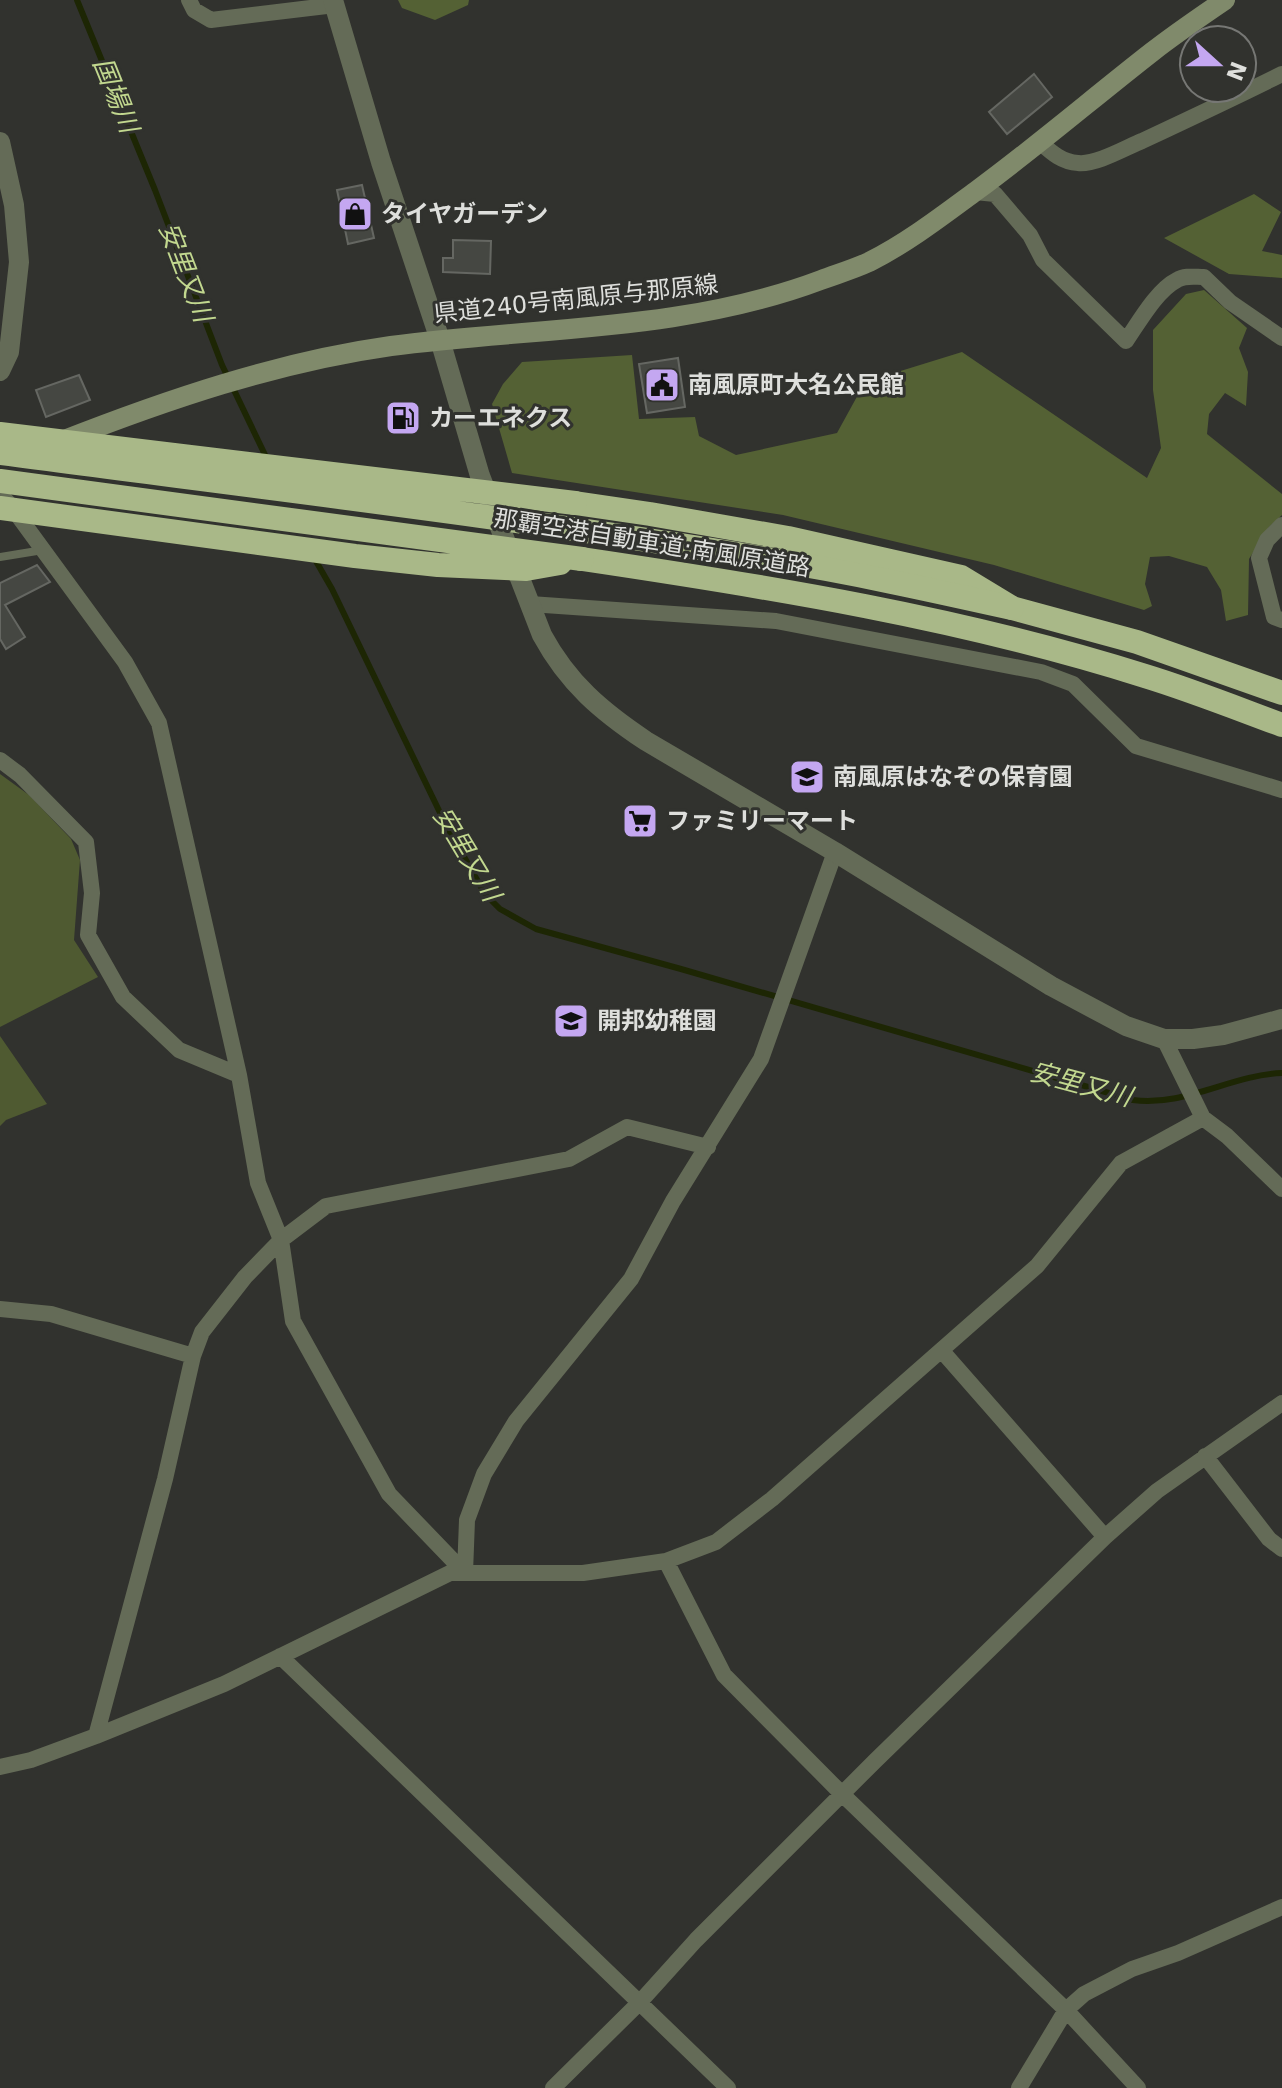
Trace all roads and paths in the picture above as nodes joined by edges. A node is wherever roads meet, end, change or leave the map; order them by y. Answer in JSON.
{"nodes":[{"id":1,"x":189,"y":0,"type":"edge"},
{"id":2,"x":1225,"y":0,"type":"edge"},
{"id":3,"x":334,"y":3,"type":"edge"},
{"id":4,"x":1282,"y":74,"type":"edge"},
{"id":5,"x":0,"y":142,"type":"edge"},
{"id":6,"x":1041,"y":143,"type":"junction"},
{"id":7,"x":975,"y":192,"type":"junction"},
{"id":8,"x":9,"y":264,"type":"edge"},
{"id":9,"x":1282,"y":338,"type":"edge"},
{"id":10,"x":440,"y":340,"type":"junction"},
{"id":11,"x":0,"y":371,"type":"edge"},
{"id":12,"x":0,"y":434,"type":"edge"},
{"id":13,"x":0,"y":453,"type":"edge"},
{"id":14,"x":0,"y":460,"type":"edge"},
{"id":15,"x":0,"y":481,"type":"edge"},
{"id":16,"x":0,"y":494,"type":"edge"},
{"id":17,"x":0,"y":508,"type":"edge"},
{"id":18,"x":1282,"y":525,"type":"edge"},
{"id":19,"x":44,"y":550,"type":"junction"},
{"id":20,"x":0,"y":557,"type":"edge"},
{"id":21,"x":582,"y":559,"type":"junction"},
{"id":22,"x":530,"y":604,"type":"junction"},
{"id":23,"x":1012,"y":608,"type":"junction"},
{"id":24,"x":1282,"y":620,"type":"edge"},
{"id":25,"x":1282,"y":693,"type":"edge"},
{"id":26,"x":1282,"y":725,"type":"edge"},
{"id":27,"x":0,"y":760,"type":"edge"},
{"id":28,"x":1282,"y":790,"type":"edge"},
{"id":29,"x":835,"y":852,"type":"junction"},
{"id":30,"x":1282,"y":1019,"type":"edge"},
{"id":31,"x":1164,"y":1039,"type":"junction"},
{"id":32,"x":239,"y":1075,"type":"junction"},
{"id":33,"x":1203,"y":1118,"type":"junction"},
{"id":34,"x":708,"y":1147,"type":"junction"},
{"id":35,"x":1282,"y":1189,"type":"edge"},
{"id":36,"x":281,"y":1240,"type":"junction"},
{"id":37,"x":0,"y":1309,"type":"edge"},
{"id":38,"x":942,"y":1351,"type":"junction"},
{"id":39,"x":193,"y":1356,"type":"junction"},
{"id":40,"x":1282,"y":1403,"type":"edge"},
{"id":41,"x":1205,"y":1456,"type":"junction"},
{"id":42,"x":1105,"y":1537,"type":"junction"},
{"id":43,"x":1282,"y":1549,"type":"edge"},
{"id":44,"x":666,"y":1561,"type":"junction"},
{"id":45,"x":465,"y":1573,"type":"junction"},
{"id":46,"x":280,"y":1656,"type":"junction"},
{"id":47,"x":96,"y":1736,"type":"junction"},
{"id":48,"x":0,"y":1767,"type":"edge"},
{"id":49,"x":842,"y":1794,"type":"junction"},
{"id":50,"x":1282,"y":1907,"type":"edge"},
{"id":51,"x":640,"y":2002,"type":"junction"},
{"id":52,"x":1066,"y":2010,"type":"junction"},
{"id":53,"x":553,"y":2088,"type":"edge"},
{"id":54,"x":728,"y":2088,"type":"edge"},
{"id":55,"x":1019,"y":2088,"type":"edge"},
{"id":56,"x":1138,"y":2088,"type":"edge"}],
"edges":[{"from":1,"to":3,"type":"street"},
{"from":2,"to":6,"type":"main road","name":"県道240号南風原与那原線"},
{"from":3,"to":10,"type":"street"},
{"from":4,"to":6,"type":"street"},
{"from":5,"to":8,"type":"street"},
{"from":6,"to":7,"type":"main road","name":"県道240号南風原与那原線"},
{"from":7,"to":9,"type":"street"},
{"from":7,"to":10,"type":"main road","name":"県道240号南風原与那原線"},
{"from":8,"to":11,"type":"street"},
{"from":10,"to":14,"type":"main road","name":"県道240号南風原与那原線"},
{"from":10,"to":22,"type":"street"},
{"from":12,"to":23,"type":"highway","bridge":true},
{"from":13,"to":23,"type":"highway","name":"那覇空港自動車道;南風原道路","bridge":true},
{"from":15,"to":21,"type":"highway","name":"那覇空港自動車道;南風原道路","bridge":true},
{"from":16,"to":19,"type":"street"},
{"from":17,"to":21,"type":"highway","bridge":true},
{"from":18,"to":24,"type":"street"},
{"from":19,"to":20,"type":"lane"},
{"from":19,"to":32,"type":"street"},
{"from":21,"to":26,"type":"highway","name":"那覇空港自動車道;南風原道路"},
{"from":22,"to":28,"type":"street"},
{"from":22,"to":29,"type":"street"},
{"from":23,"to":25,"type":"highway","name":"那覇空港自動車道;南風原道路"},
{"from":27,"to":32,"type":"street"},
{"from":29,"to":31,"type":"street"},
{"from":29,"to":34,"type":"street"},
{"from":30,"to":31,"type":"street"},
{"from":31,"to":33,"type":"street"},
{"from":32,"to":36,"type":"street"},
{"from":33,"to":35,"type":"street"},
{"from":33,"to":38,"type":"street"},
{"from":34,"to":36,"type":"street"},
{"from":34,"to":45,"type":"street"},
{"from":36,"to":39,"type":"street"},
{"from":36,"to":45,"type":"street"},
{"from":37,"to":39,"type":"street"},
{"from":38,"to":42,"type":"street"},
{"from":38,"to":44,"type":"street"},
{"from":39,"to":47,"type":"street"},
{"from":40,"to":41,"type":"street"},
{"from":41,"to":42,"type":"street"},
{"from":41,"to":43,"type":"street"},
{"from":42,"to":49,"type":"street"},
{"from":44,"to":45,"type":"street"},
{"from":44,"to":49,"type":"street"},
{"from":45,"to":46,"type":"street"},
{"from":46,"to":47,"type":"street"},
{"from":46,"to":51,"type":"street"},
{"from":47,"to":48,"type":"street"},
{"from":49,"to":51,"type":"street"},
{"from":49,"to":52,"type":"street"},
{"from":50,"to":52,"type":"street"},
{"from":51,"to":53,"type":"street"},
{"from":51,"to":54,"type":"street"},
{"from":52,"to":55,"type":"street"},
{"from":52,"to":56,"type":"street"}]}
